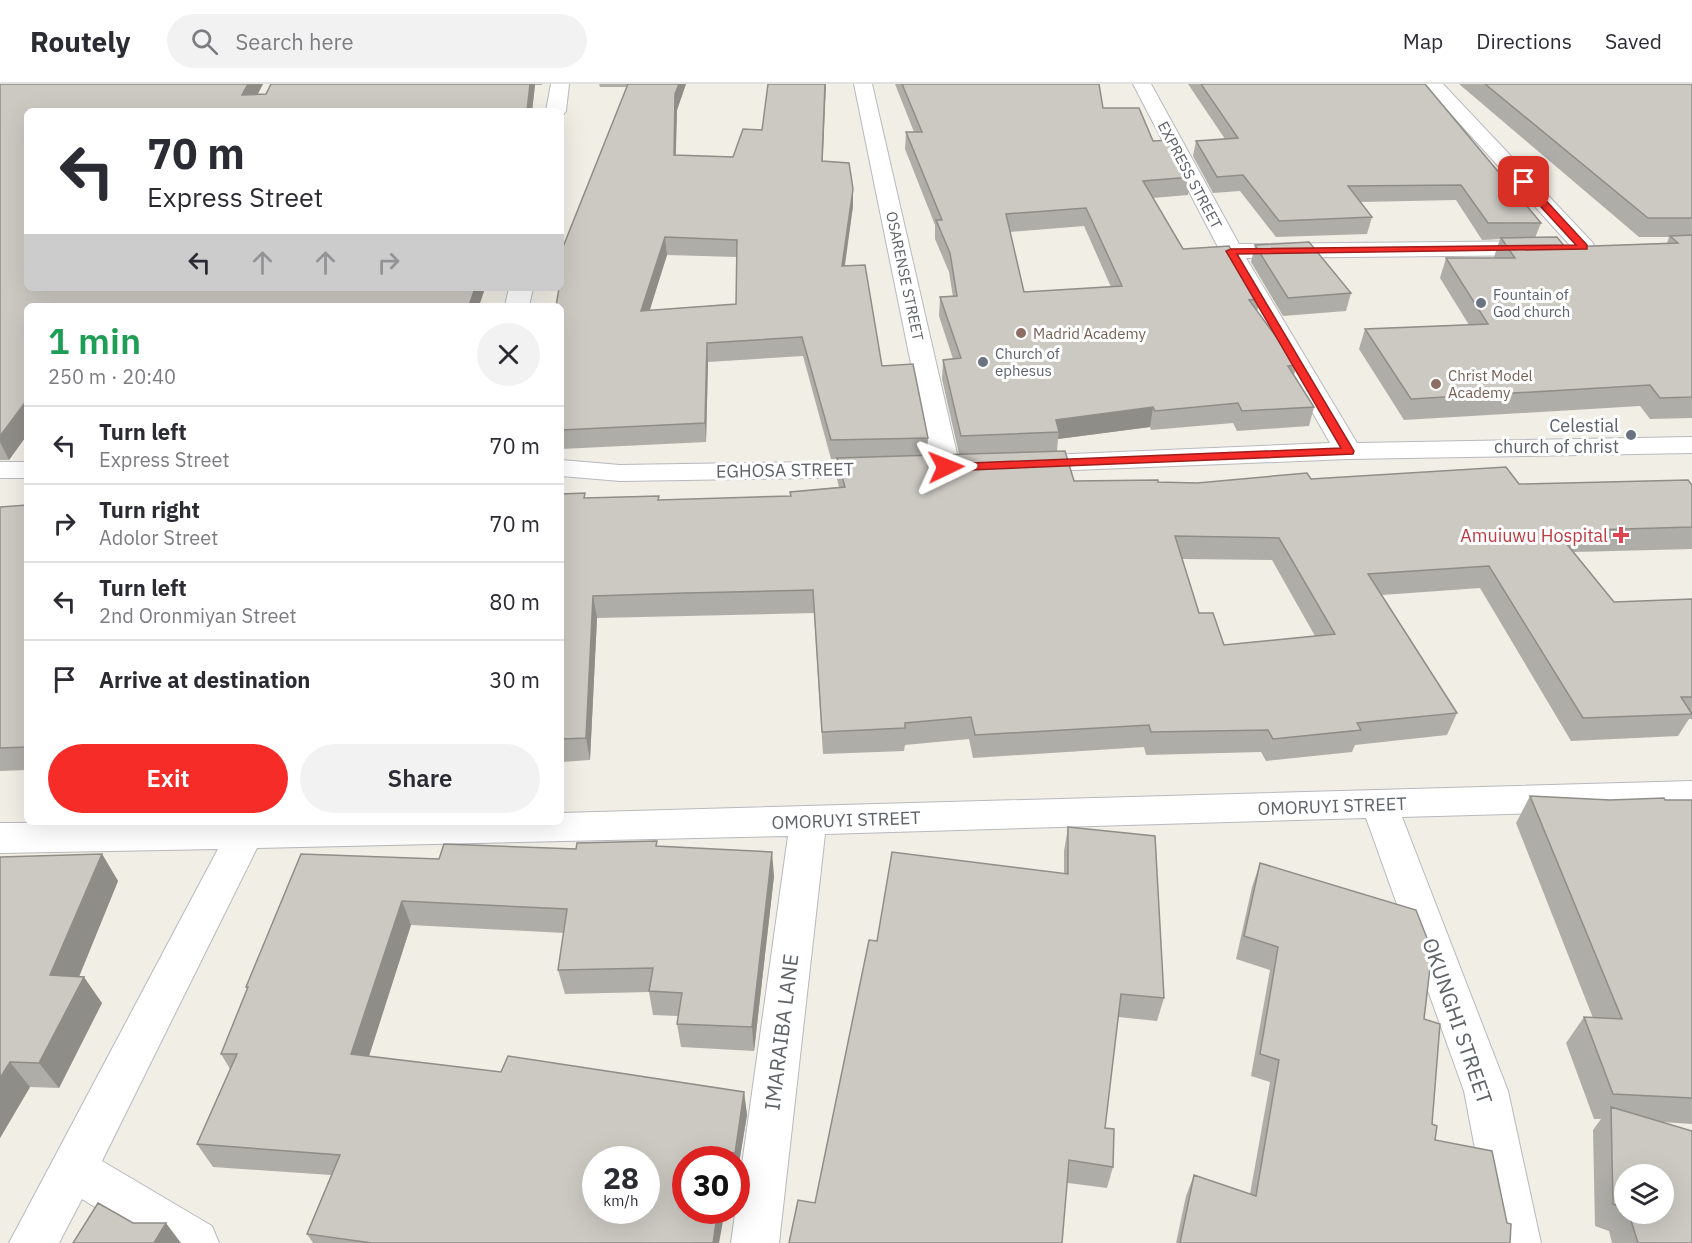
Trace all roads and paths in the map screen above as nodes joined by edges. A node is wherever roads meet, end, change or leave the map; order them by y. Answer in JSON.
{"nodes":[{"id":1,"x":560,"y":84,"type":"edge"},
{"id":2,"x":863,"y":84,"type":"edge"},
{"id":3,"x":1142,"y":84,"type":"edge"},
{"id":4,"x":1433,"y":84,"type":"edge"},
{"id":5,"x":556,"y":108,"type":"edge"},
{"id":6,"x":1231,"y":251,"type":"junction"},
{"id":7,"x":1692,"y":445,"type":"edge"},
{"id":8,"x":1348,"y":451,"type":"junction"},
{"id":9,"x":949,"y":467,"type":"junction"},
{"id":10,"x":564,"y":468,"type":"edge"},
{"id":11,"x":0,"y":470,"type":"edge"},
{"id":12,"x":24,"y":470,"type":"edge"},
{"id":13,"x":1692,"y":795,"type":"edge"},
{"id":14,"x":1379,"y":805,"type":"junction"},
{"id":15,"x":808,"y":821,"type":"junction"},
{"id":16,"x":245,"y":834,"type":"junction"},
{"id":17,"x":0,"y":838,"type":"edge"},
{"id":18,"x":74,"y":1169,"type":"junction"},
{"id":19,"x":33,"y":1243,"type":"edge"},
{"id":20,"x":195,"y":1243,"type":"edge"},
{"id":21,"x":755,"y":1243,"type":"edge"},
{"id":22,"x":1517,"y":1243,"type":"edge"}],
"edges":[{"from":1,"to":5,"type":"street"},
{"from":2,"to":9,"type":"street","name":"OSARENSE STREET"},
{"from":3,"to":6,"type":"street","name":"EXPRESS STREET"},
{"from":4,"to":6,"type":"street"},
{"from":6,"to":8,"type":"street","name":"EXPRESS STREET"},
{"from":7,"to":8,"type":"street","name":"EGHOSA STREET"},
{"from":8,"to":9,"type":"street","name":"EGHOSA STREET"},
{"from":9,"to":10,"type":"street","name":"EGHOSA STREET"},
{"from":11,"to":12,"type":"street"},
{"from":13,"to":14,"type":"street","name":"OMORUYI STREET"},
{"from":14,"to":15,"type":"street","name":"OMORUYI STREET"},
{"from":14,"to":22,"type":"street","name":"OKUNGHI STREET"},
{"from":15,"to":16,"type":"street","name":"OMORUYI STREET"},
{"from":15,"to":21,"type":"street","name":"IMARAIBA LANE"},
{"from":16,"to":17,"type":"street","name":"OMORUYI STREET"},
{"from":16,"to":18,"type":"street"},
{"from":18,"to":19,"type":"street"},
{"from":18,"to":20,"type":"street"}]}
